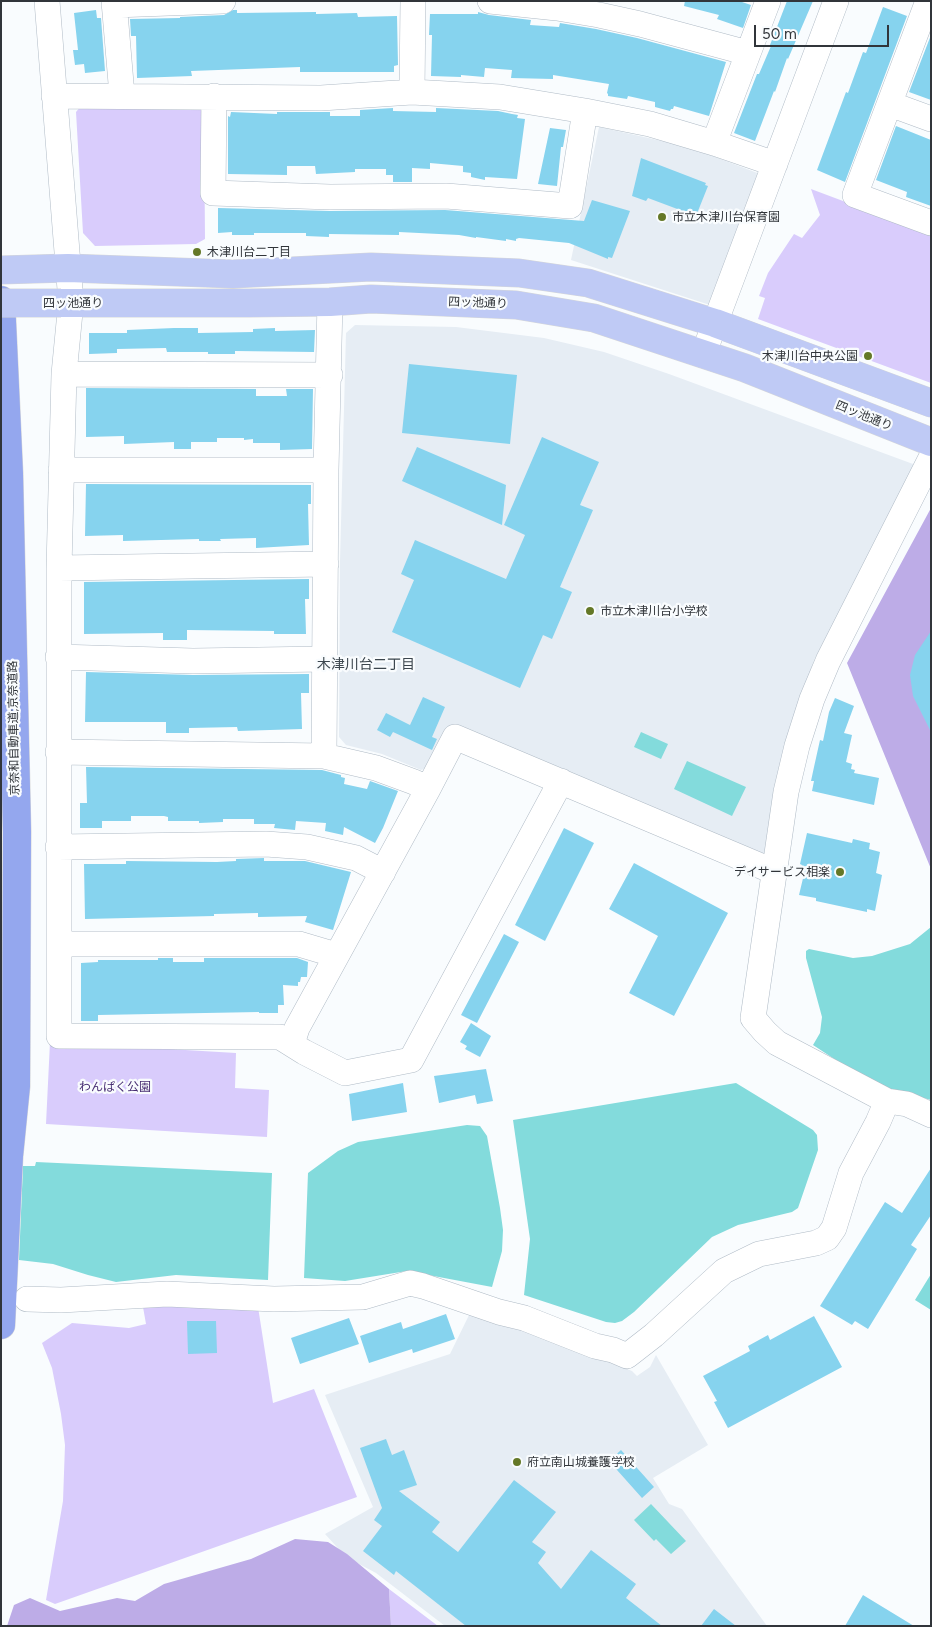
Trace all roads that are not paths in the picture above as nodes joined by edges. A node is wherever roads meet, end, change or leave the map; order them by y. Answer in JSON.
{"nodes":[{"id":1,"x":47,"y":1,"type":"edge"},
{"id":2,"x":223,"y":1,"type":"edge"},
{"id":3,"x":413,"y":1,"type":"edge"},
{"id":4,"x":490,"y":1,"type":"edge"},
{"id":5,"x":768,"y":1,"type":"edge"},
{"id":6,"x":836,"y":1,"type":"edge"},
{"id":7,"x":114,"y":3,"type":"edge"},
{"id":8,"x":928,"y":9,"type":"edge"},
{"id":9,"x":748,"y":53,"type":"junction"},
{"id":10,"x":412,"y":92,"type":"junction"},
{"id":11,"x":122,"y":95,"type":"junction"},
{"id":12,"x":54,"y":96,"type":"junction"},
{"id":13,"x":214,"y":96,"type":"junction"},
{"id":14,"x":890,"y":104,"type":"junction"},
{"id":15,"x":585,"y":111,"type":"junction"},
{"id":16,"x":931,"y":119,"type":"edge"},
{"id":17,"x":714,"y":143,"type":"junction"},
{"id":18,"x":775,"y":164,"type":"junction"},
{"id":19,"x":931,"y":223,"type":"edge"},
{"id":20,"x":64,"y":268,"type":"junction"},
{"id":21,"x":1,"y":270,"type":"edge"},
{"id":22,"x":1,"y":302,"type":"edge"},
{"id":23,"x":66,"y":302,"type":"junction"},
{"id":24,"x":330,"y":302,"type":"junction"},
{"id":25,"x":715,"y":322,"type":"junction"},
{"id":26,"x":703,"y":355,"type":"junction"},
{"id":27,"x":64,"y":374,"type":"junction"},
{"id":28,"x":330,"y":375,"type":"junction"},
{"id":29,"x":931,"y":403,"type":"edge"},
{"id":30,"x":931,"y":442,"type":"edge"},
{"id":31,"x":931,"y":458,"type":"edge"},
{"id":32,"x":61,"y":470,"type":"junction"},
{"id":33,"x":326,"y":470,"type":"junction"},
{"id":34,"x":326,"y":564,"type":"junction"},
{"id":35,"x":59,"y":568,"type":"junction"},
{"id":36,"x":1,"y":630,"type":"edge"},
{"id":37,"x":58,"y":658,"type":"junction"},
{"id":38,"x":324,"y":660,"type":"junction"},
{"id":39,"x":2,"y":702,"type":"edge"},
{"id":40,"x":58,"y":752,"type":"junction"},
{"id":41,"x":324,"y":756,"type":"junction"},
{"id":42,"x":562,"y":781,"type":"junction"},
{"id":43,"x":428,"y":789,"type":"junction"},
{"id":44,"x":58,"y":847,"type":"junction"},
{"id":45,"x":383,"y":872,"type":"junction"},
{"id":46,"x":775,"y":872,"type":"junction"},
{"id":47,"x":60,"y":944,"type":"junction"},
{"id":48,"x":336,"y":955,"type":"junction"},
{"id":49,"x":292,"y":1044,"type":"junction"},
{"id":50,"x":887,"y":1101,"type":"junction"},
{"id":51,"x":931,"y":1116,"type":"edge"},
{"id":52,"x":9,"y":1156,"type":"junction"},
{"id":53,"x":15,"y":1295,"type":"junction"},
{"id":54,"x":1,"y":1325,"type":"edge"}],
"edges":[{"from":1,"to":12,"type":"street"},
{"from":2,"to":7,"type":"street"},
{"from":3,"to":10,"type":"street"},
{"from":4,"to":9,"type":"street"},
{"from":5,"to":9,"type":"street"},
{"from":6,"to":18,"type":"street"},
{"from":7,"to":11,"type":"street"},
{"from":8,"to":14,"type":"street"},
{"from":9,"to":17,"type":"street"},
{"from":10,"to":13,"type":"street"},
{"from":10,"to":15,"type":"street"},
{"from":11,"to":12,"type":"street"},
{"from":11,"to":13,"type":"street"},
{"from":12,"to":20,"type":"street"},
{"from":13,"to":15,"type":"street"},
{"from":14,"to":16,"type":"street"},
{"from":14,"to":19,"type":"street"},
{"from":15,"to":17,"type":"street"},
{"from":17,"to":18,"type":"street"},
{"from":18,"to":25,"type":"street"},
{"from":20,"to":21,"type":"main road"},
{"from":20,"to":23,"type":"street"},
{"from":20,"to":25,"type":"main road"},
{"from":22,"to":23,"type":"main road","name":"四ッ池通り","bridge":true},
{"from":22,"to":52,"type":"highway","name":"京奈和自動車道;京奈道路"},
{"from":23,"to":24,"type":"main road","name":"四ッ池通り"},
{"from":23,"to":27,"type":"street"},
{"from":24,"to":26,"type":"main road","name":"四ッ池通り"},
{"from":24,"to":28,"type":"street"},
{"from":25,"to":26,"type":"street"},
{"from":25,"to":29,"type":"main road"},
{"from":26,"to":30,"type":"main road","name":"四ッ池通り"},
{"from":27,"to":28,"type":"street"},
{"from":27,"to":32,"type":"street"},
{"from":28,"to":33,"type":"street"},
{"from":31,"to":46,"type":"street"},
{"from":32,"to":33,"type":"street"},
{"from":32,"to":35,"type":"street"},
{"from":33,"to":34,"type":"street"},
{"from":34,"to":35,"type":"street"},
{"from":34,"to":38,"type":"street"},
{"from":35,"to":37,"type":"street"},
{"from":36,"to":39,"type":"highway","name":"京奈和自動車道;京奈道路"},
{"from":37,"to":38,"type":"street"},
{"from":37,"to":40,"type":"street"},
{"from":38,"to":41,"type":"street"},
{"from":39,"to":52,"type":"highway","name":"京奈和自動車道;京奈道路"},
{"from":40,"to":41,"type":"street"},
{"from":40,"to":44,"type":"street"},
{"from":41,"to":43,"type":"street"},
{"from":42,"to":43,"type":"street"},
{"from":42,"to":46,"type":"street"},
{"from":42,"to":49,"type":"street"},
{"from":43,"to":45,"type":"street"},
{"from":44,"to":45,"type":"street"},
{"from":44,"to":47,"type":"street"},
{"from":45,"to":48,"type":"street"},
{"from":46,"to":50,"type":"street"},
{"from":47,"to":48,"type":"street"},
{"from":47,"to":49,"type":"street"},
{"from":48,"to":49,"type":"street"},
{"from":50,"to":51,"type":"street"},
{"from":50,"to":53,"type":"street"},
{"from":52,"to":53,"type":"highway","name":"京奈和自動車道;京奈道路"},
{"from":53,"to":54,"type":"highway","name":"京奈和自動車道;京奈道路"}]}
